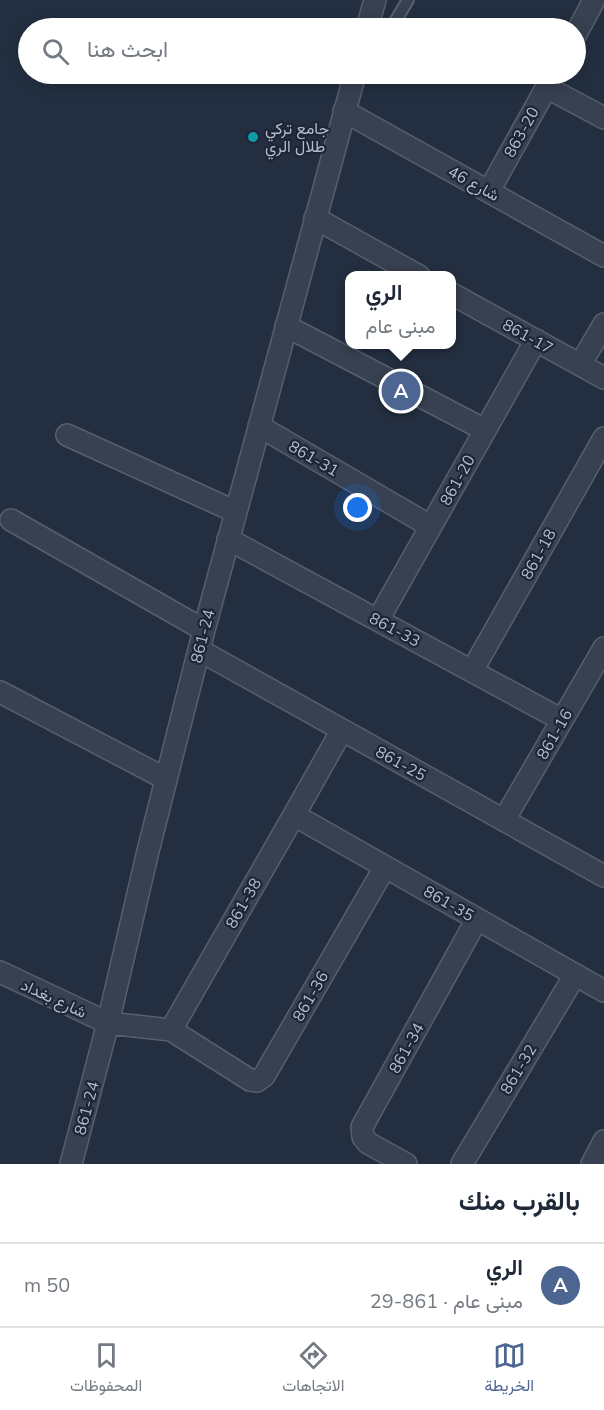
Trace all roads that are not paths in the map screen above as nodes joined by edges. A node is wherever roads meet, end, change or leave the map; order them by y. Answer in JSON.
{"nodes":[{"id":1,"x":375,"y":0,"type":"edge"},
{"id":2,"x":408,"y":0,"type":"edge"},
{"id":3,"x":594,"y":0,"type":"edge"},
{"id":4,"x":370,"y":18,"type":"edge"},
{"id":5,"x":397,"y":18,"type":"edge"},
{"id":6,"x":584,"y":18,"type":"edge"},
{"id":7,"x":352,"y":84,"type":"edge"},
{"id":8,"x":360,"y":84,"type":"edge"},
{"id":9,"x":548,"y":84,"type":"edge"},
{"id":10,"x":556,"y":84,"type":"edge"},
{"id":11,"x":344,"y":111,"type":"junction"},
{"id":12,"x":604,"y":118,"type":"edge"},
{"id":13,"x":489,"y":191,"type":"junction"},
{"id":14,"x":315,"y":218,"type":"junction"},
{"id":15,"x":604,"y":255,"type":"edge"},
{"id":16,"x":410,"y":271,"type":"edge"},
{"id":17,"x":456,"y":296,"type":"edge"},
{"id":18,"x":604,"y":324,"type":"edge"},
{"id":19,"x":286,"y":326,"type":"junction"},
{"id":20,"x":536,"y":340,"type":"junction"},
{"id":21,"x":580,"y":365,"type":"junction"},
{"id":22,"x":604,"y":378,"type":"edge"},
{"id":23,"x":259,"y":426,"type":"junction"},
{"id":24,"x":485,"y":430,"type":"junction"},
{"id":25,"x":67,"y":435,"type":"dead end"},
{"id":26,"x":604,"y":438,"type":"edge"},
{"id":27,"x":236,"y":512,"type":"junction"},
{"id":28,"x":11,"y":520,"type":"dead end"},
{"id":29,"x":430,"y":526,"type":"junction"},
{"id":30,"x":228,"y":539,"type":"junction"},
{"id":31,"x":378,"y":620,"type":"junction"},
{"id":32,"x":201,"y":640,"type":"junction"},
{"id":33,"x":604,"y":648,"type":"edge"},
{"id":34,"x":472,"y":671,"type":"junction"},
{"id":35,"x":0,"y":692,"type":"edge"},
{"id":36,"x":562,"y":720,"type":"junction"},
{"id":37,"x":342,"y":730,"type":"junction"},
{"id":38,"x":166,"y":779,"type":"junction"},
{"id":39,"x":294,"y":815,"type":"junction"},
{"id":40,"x":504,"y":820,"type":"junction"},
{"id":41,"x":385,"y":867,"type":"junction"},
{"id":42,"x":602,"y":870,"type":"edge"},
{"id":43,"x":477,"y":919,"type":"junction"},
{"id":44,"x":0,"y":972,"type":"edge"},
{"id":45,"x":575,"y":975,"type":"junction"},
{"id":46,"x":604,"y":992,"type":"edge"},
{"id":47,"x":108,"y":1023,"type":"junction"},
{"id":48,"x":171,"y":1030,"type":"junction"},
{"id":49,"x":604,"y":1141,"type":"edge"},
{"id":50,"x":404,"y":1163,"type":"edge"},
{"id":51,"x":71,"y":1164,"type":"edge"},
{"id":52,"x":462,"y":1164,"type":"edge"},
{"id":53,"x":592,"y":1164,"type":"edge"}],
"edges":[{"from":1,"to":4,"type":"street"},
{"from":2,"to":5,"type":"lane"},
{"from":3,"to":6,"type":"street"},
{"from":7,"to":11,"type":"street","name":"861-24"},
{"from":8,"to":11,"type":"lane"},
{"from":9,"to":13,"type":"street","name":"863-20"},
{"from":10,"to":12,"type":"street"},
{"from":11,"to":13,"type":"street","name":"شارع 46"},
{"from":11,"to":14,"type":"street","name":"861-24"},
{"from":13,"to":15,"type":"street","name":"شارع 46"},
{"from":14,"to":16,"type":"street"},
{"from":14,"to":19,"type":"street","name":"861-24"},
{"from":17,"to":20,"type":"street","name":"861-17"},
{"from":18,"to":21,"type":"street"},
{"from":19,"to":23,"type":"street","name":"861-24"},
{"from":19,"to":24,"type":"street"},
{"from":20,"to":21,"type":"street","name":"861-17"},
{"from":20,"to":24,"type":"street","name":"861-20"},
{"from":21,"to":22,"type":"street","name":"861-17"},
{"from":23,"to":27,"type":"street","name":"861-24"},
{"from":23,"to":29,"type":"street","name":"861-31"},
{"from":24,"to":29,"type":"street","name":"861-20"},
{"from":25,"to":27,"type":"street"},
{"from":26,"to":34,"type":"street","name":"861-18"},
{"from":27,"to":30,"type":"street","name":"861-24"},
{"from":28,"to":32,"type":"street","name":"861-25"},
{"from":29,"to":31,"type":"street","name":"861-20"},
{"from":30,"to":31,"type":"street","name":"861-33"},
{"from":30,"to":32,"type":"street","name":"861-24"},
{"from":31,"to":34,"type":"street","name":"861-33"},
{"from":32,"to":37,"type":"street","name":"861-25"},
{"from":32,"to":38,"type":"street","name":"861-24"},
{"from":33,"to":36,"type":"street","name":"861-16"},
{"from":34,"to":36,"type":"street","name":"861-33"},
{"from":35,"to":38,"type":"street"},
{"from":36,"to":40,"type":"street","name":"861-16"},
{"from":37,"to":39,"type":"street","name":"861-38"},
{"from":37,"to":40,"type":"street","name":"861-25"},
{"from":38,"to":47,"type":"street","name":"861-24"},
{"from":39,"to":41,"type":"street","name":"861-35"},
{"from":39,"to":48,"type":"street","name":"861-38"},
{"from":40,"to":42,"type":"street","name":"861-25"},
{"from":41,"to":43,"type":"street","name":"861-35"},
{"from":41,"to":48,"type":"street","name":"861-36"},
{"from":43,"to":45,"type":"street","name":"861-35"},
{"from":43,"to":50,"type":"street","name":"861-34"},
{"from":44,"to":47,"type":"street","name":"شارع بغداد"},
{"from":45,"to":46,"type":"street","name":"861-35"},
{"from":45,"to":52,"type":"street","name":"861-32"},
{"from":47,"to":48,"type":"street","name":"شارع بغداد"},
{"from":47,"to":51,"type":"street","name":"861-24"},
{"from":49,"to":53,"type":"street"}]}
